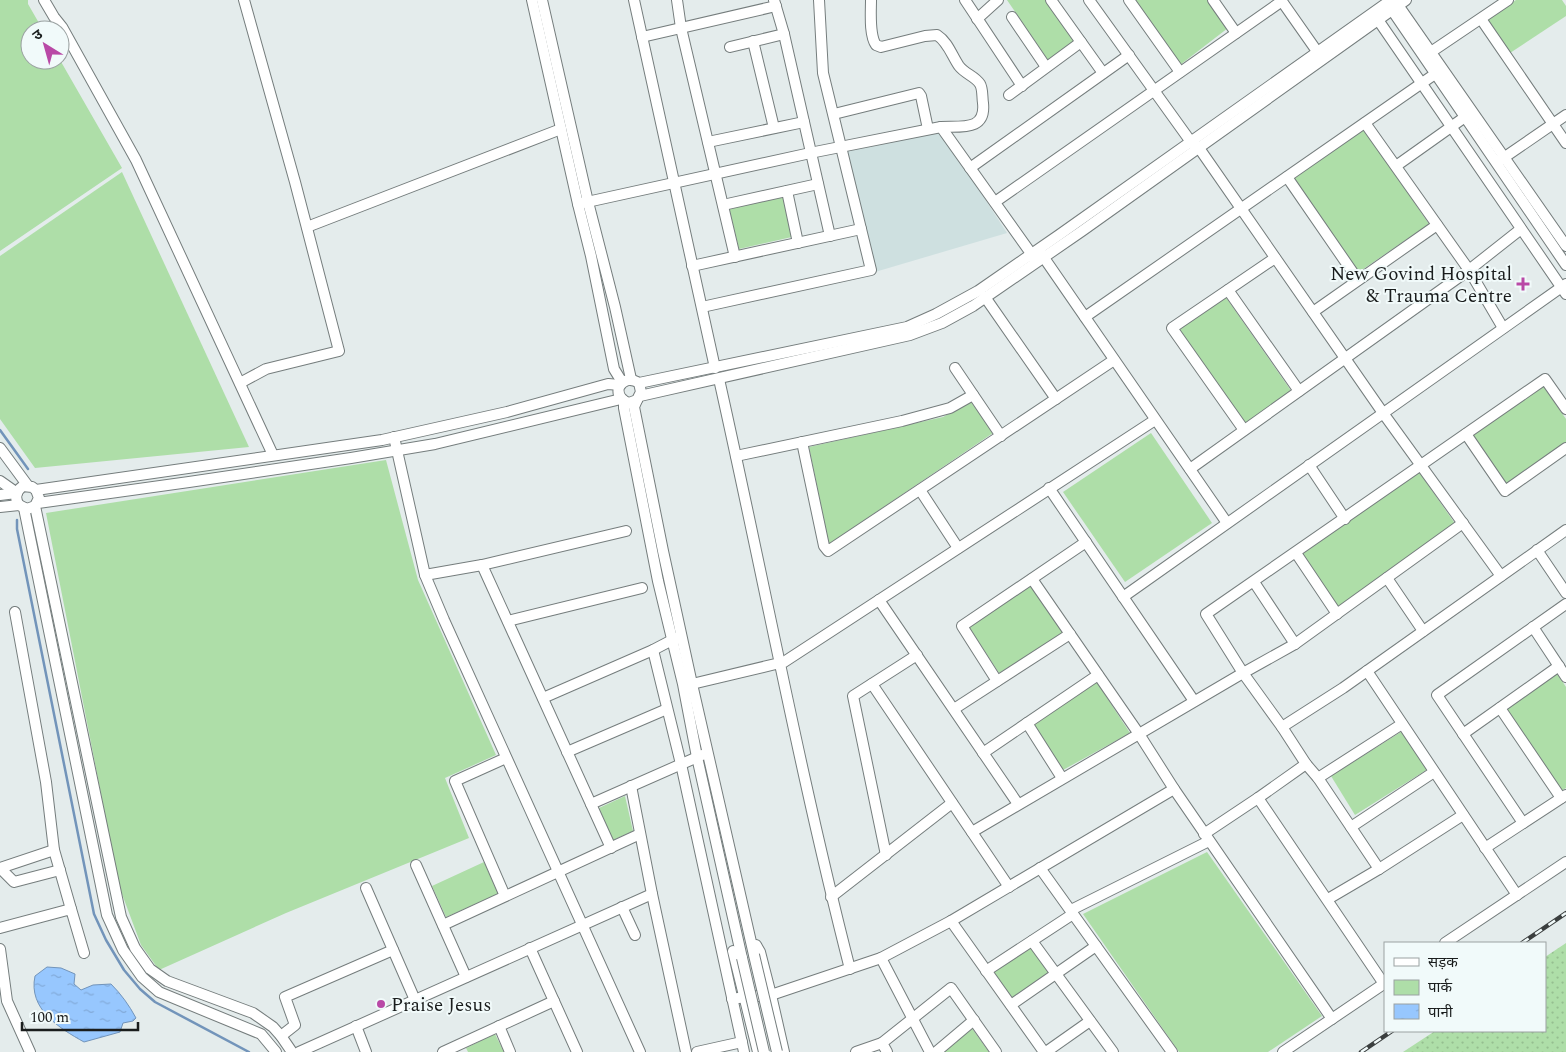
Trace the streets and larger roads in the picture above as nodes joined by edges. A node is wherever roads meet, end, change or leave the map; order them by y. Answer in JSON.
{"nodes":[{"id":1,"x":44,"y":0,"type":"edge"},
{"id":2,"x":244,"y":0,"type":"edge"},
{"id":3,"x":532,"y":0,"type":"edge"},
{"id":4,"x":542,"y":0,"type":"edge"},
{"id":5,"x":634,"y":0,"type":"edge"},
{"id":6,"x":677,"y":0,"type":"edge"},
{"id":7,"x":819,"y":0,"type":"edge"},
{"id":8,"x":871,"y":0,"type":"edge"},
{"id":9,"x":965,"y":0,"type":"edge"},
{"id":10,"x":998,"y":0,"type":"edge"},
{"id":11,"x":1051,"y":0,"type":"edge"},
{"id":12,"x":1089,"y":0,"type":"edge"},
{"id":13,"x":1129,"y":0,"type":"edge"},
{"id":14,"x":1214,"y":0,"type":"edge"},
{"id":15,"x":1282,"y":0,"type":"edge"},
{"id":16,"x":1508,"y":0,"type":"edge"},
{"id":17,"x":775,"y":3,"type":"edge"},
{"id":18,"x":1386,"y":7,"type":"edge"},
{"id":19,"x":1012,"y":17,"type":"dead end"},
{"id":20,"x":977,"y":19,"type":"junction"},
{"id":21,"x":1481,"y":19,"type":"junction"},
{"id":22,"x":681,"y":28,"type":"junction"},
{"id":23,"x":1236,"y":33,"type":"junction"},
{"id":24,"x":784,"y":34,"type":"junction"},
{"id":25,"x":642,"y":37,"type":"junction"},
{"id":26,"x":754,"y":41,"type":"junction"},
{"id":27,"x":1080,"y":42,"type":"junction"},
{"id":28,"x":730,"y":47,"type":"dead end"},
{"id":29,"x":1431,"y":52,"type":"junction"},
{"id":30,"x":1128,"y":55,"type":"junction"},
{"id":31,"x":1320,"y":56,"type":"junction"},
{"id":32,"x":1046,"y":67,"type":"junction"},
{"id":33,"x":1180,"y":72,"type":"junction"},
{"id":34,"x":1103,"y":73,"type":"junction"},
{"id":35,"x":1436,"y":74,"type":"junction"},
{"id":36,"x":1422,"y":83,"type":"junction"},
{"id":37,"x":1022,"y":86,"type":"junction"},
{"id":38,"x":1154,"y":91,"type":"junction"},
{"id":39,"x":1009,"y":95,"type":"dead end"},
{"id":40,"x":834,"y":114,"type":"junction"},
{"id":41,"x":1566,"y":115,"type":"edge"},
{"id":42,"x":1465,"y":116,"type":"junction"},
{"id":43,"x":804,"y":122,"type":"junction"},
{"id":44,"x":1365,"y":123,"type":"junction"},
{"id":45,"x":1553,"y":124,"type":"junction"},
{"id":46,"x":1451,"y":126,"type":"junction"},
{"id":47,"x":942,"y":127,"type":"junction"},
{"id":48,"x":774,"y":128,"type":"junction"},
{"id":49,"x":561,"y":129,"type":"junction"},
{"id":50,"x":928,"y":129,"type":"junction"},
{"id":51,"x":708,"y":142,"type":"junction"},
{"id":52,"x":1566,"y":143,"type":"edge"},
{"id":53,"x":1195,"y":145,"type":"junction"},
{"id":54,"x":842,"y":146,"type":"junction"},
{"id":55,"x":811,"y":153,"type":"junction"},
{"id":56,"x":1500,"y":160,"type":"junction"},
{"id":57,"x":1396,"y":166,"type":"junction"},
{"id":58,"x":970,"y":168,"type":"junction"},
{"id":59,"x":716,"y":174,"type":"junction"},
{"id":60,"x":1287,"y":177,"type":"junction"},
{"id":61,"x":674,"y":183,"type":"junction"},
{"id":62,"x":818,"y":184,"type":"junction"},
{"id":63,"x":787,"y":191,"type":"junction"},
{"id":64,"x":995,"y":202,"type":"junction"},
{"id":65,"x":583,"y":203,"type":"junction"},
{"id":66,"x":723,"y":205,"type":"junction"},
{"id":67,"x":1242,"y":210,"type":"junction"},
{"id":68,"x":1437,"y":225,"type":"junction"},
{"id":69,"x":307,"y":227,"type":"junction"},
{"id":70,"x":1521,"y":228,"type":"junction"},
{"id":71,"x":861,"y":229,"type":"junction"},
{"id":72,"x":830,"y":236,"type":"junction"},
{"id":73,"x":798,"y":243,"type":"junction"},
{"id":74,"x":1566,"y":246,"type":"edge"},
{"id":75,"x":735,"y":256,"type":"junction"},
{"id":76,"x":1038,"y":256,"type":"junction"},
{"id":77,"x":1275,"y":258,"type":"junction"},
{"id":78,"x":1566,"y":265,"type":"edge"},
{"id":79,"x":692,"y":266,"type":"junction"},
{"id":80,"x":1469,"y":270,"type":"junction"},
{"id":81,"x":1358,"y":280,"type":"junction"},
{"id":82,"x":1564,"y":288,"type":"edge"},
{"id":83,"x":1228,"y":290,"type":"junction"},
{"id":84,"x":985,"y":298,"type":"junction"},
{"id":85,"x":702,"y":306,"type":"junction"},
{"id":86,"x":951,"y":312,"type":"junction"},
{"id":87,"x":1313,"y":312,"type":"junction"},
{"id":88,"x":1085,"y":317,"type":"junction"},
{"id":89,"x":1503,"y":328,"type":"junction"},
{"id":90,"x":1345,"y":358,"type":"junction"},
{"id":91,"x":1114,"y":360,"type":"junction"},
{"id":92,"x":715,"y":368,"type":"junction"},
{"id":93,"x":955,"y":368,"type":"dead end"},
{"id":94,"x":719,"y":379,"type":"junction"},
{"id":95,"x":628,"y":382,"type":"junction"},
{"id":96,"x":240,"y":383,"type":"junction"},
{"id":97,"x":1299,"y":391,"type":"junction"},
{"id":98,"x":973,"y":395,"type":"junction"},
{"id":99,"x":639,"y":398,"type":"junction"},
{"id":100,"x":1056,"y":399,"type":"junction"},
{"id":101,"x":622,"y":400,"type":"junction"},
{"id":102,"x":1566,"y":408,"type":"edge"},
{"id":103,"x":1383,"y":413,"type":"junction"},
{"id":104,"x":1155,"y":420,"type":"junction"},
{"id":105,"x":1244,"y":430,"type":"junction"},
{"id":106,"x":1466,"y":434,"type":"junction"},
{"id":107,"x":1001,"y":436,"type":"junction"},
{"id":108,"x":394,"y":437,"type":"junction"},
{"id":109,"x":802,"y":442,"type":"junction"},
{"id":110,"x":0,"y":448,"type":"edge"},
{"id":111,"x":1566,"y":448,"type":"edge"},
{"id":112,"x":396,"y":450,"type":"junction"},
{"id":113,"x":274,"y":455,"type":"junction"},
{"id":114,"x":736,"y":456,"type":"junction"},
{"id":115,"x":1309,"y":465,"type":"junction"},
{"id":116,"x":1421,"y":466,"type":"junction"},
{"id":117,"x":1190,"y":469,"type":"junction"},
{"id":118,"x":0,"y":481,"type":"edge"},
{"id":119,"x":32,"y":488,"type":"junction"},
{"id":120,"x":1049,"y":488,"type":"junction"},
{"id":121,"x":920,"y":490,"type":"junction"},
{"id":122,"x":16,"y":493,"type":"junction"},
{"id":123,"x":0,"y":494,"type":"edge"},
{"id":124,"x":36,"y":504,"type":"junction"},
{"id":125,"x":0,"y":507,"type":"edge"},
{"id":126,"x":21,"y":507,"type":"junction"},
{"id":127,"x":1345,"y":519,"type":"junction"},
{"id":128,"x":1227,"y":523,"type":"junction"},
{"id":129,"x":1463,"y":523,"type":"junction"},
{"id":130,"x":1566,"y":530,"type":"edge"},
{"id":131,"x":626,"y":531,"type":"dead end"},
{"id":132,"x":1086,"y":542,"type":"junction"},
{"id":133,"x":958,"y":548,"type":"junction"},
{"id":134,"x":1537,"y":550,"type":"junction"},
{"id":135,"x":1296,"y":553,"type":"junction"},
{"id":136,"x":482,"y":565,"type":"junction"},
{"id":137,"x":425,"y":575,"type":"junction"},
{"id":138,"x":1501,"y":576,"type":"junction"},
{"id":139,"x":1386,"y":578,"type":"junction"},
{"id":140,"x":1032,"y":579,"type":"junction"},
{"id":141,"x":1254,"y":582,"type":"junction"},
{"id":142,"x":642,"y":588,"type":"dead end"},
{"id":143,"x":1566,"y":593,"type":"edge"},
{"id":144,"x":1123,"y":597,"type":"junction"},
{"id":145,"x":879,"y":600,"type":"junction"},
{"id":146,"x":1566,"y":604,"type":"edge"},
{"id":147,"x":16,"y":612,"type":"dead end"},
{"id":148,"x":1337,"y":614,"type":"junction"},
{"id":149,"x":508,"y":621,"type":"junction"},
{"id":150,"x":1533,"y":627,"type":"junction"},
{"id":151,"x":1423,"y":631,"type":"junction"},
{"id":152,"x":1070,"y":634,"type":"junction"},
{"id":153,"x":677,"y":638,"type":"junction"},
{"id":154,"x":1295,"y":644,"type":"junction"},
{"id":155,"x":653,"y":650,"type":"junction"},
{"id":156,"x":917,"y":655,"type":"junction"},
{"id":157,"x":779,"y":663,"type":"junction"},
{"id":158,"x":1559,"y":666,"type":"junction"},
{"id":159,"x":1367,"y":671,"type":"junction"},
{"id":160,"x":1243,"y":672,"type":"junction"},
{"id":161,"x":1098,"y":675,"type":"junction"},
{"id":162,"x":1566,"y":677,"type":"edge"},
{"id":163,"x":997,"y":681,"type":"junction"},
{"id":164,"x":692,"y":684,"type":"junction"},
{"id":165,"x":872,"y":684,"type":"junction"},
{"id":166,"x":543,"y":698,"type":"junction"},
{"id":167,"x":1194,"y":701,"type":"junction"},
{"id":168,"x":1500,"y":708,"type":"junction"},
{"id":169,"x":667,"y":709,"type":"junction"},
{"id":170,"x":954,"y":709,"type":"junction"},
{"id":171,"x":1027,"y":723,"type":"junction"},
{"id":172,"x":1402,"y":724,"type":"junction"},
{"id":173,"x":1282,"y":727,"type":"junction"},
{"id":174,"x":1139,"y":734,"type":"junction"},
{"id":175,"x":1463,"y":734,"type":"junction"},
{"id":176,"x":567,"y":752,"type":"junction"},
{"id":177,"x":708,"y":753,"type":"junction"},
{"id":178,"x":983,"y":753,"type":"junction"},
{"id":179,"x":697,"y":757,"type":"junction"},
{"id":180,"x":506,"y":758,"type":"junction"},
{"id":181,"x":681,"y":764,"type":"junction"},
{"id":182,"x":1306,"y":764,"type":"junction"},
{"id":183,"x":1434,"y":772,"type":"junction"},
{"id":184,"x":1062,"y":778,"type":"junction"},
{"id":185,"x":1318,"y":778,"type":"junction"},
{"id":186,"x":631,"y":786,"type":"junction"},
{"id":187,"x":1174,"y":789,"type":"junction"},
{"id":188,"x":1563,"y":796,"type":"edge"},
{"id":189,"x":1258,"y":798,"type":"junction"},
{"id":190,"x":952,"y":802,"type":"junction"},
{"id":191,"x":591,"y":804,"type":"junction"},
{"id":192,"x":1018,"y":804,"type":"junction"},
{"id":193,"x":1463,"y":815,"type":"junction"},
{"id":194,"x":1523,"y":823,"type":"junction"},
{"id":195,"x":1351,"y":827,"type":"junction"},
{"id":196,"x":972,"y":832,"type":"junction"},
{"id":197,"x":640,"y":834,"type":"junction"},
{"id":198,"x":1206,"y":837,"type":"junction"},
{"id":199,"x":611,"y":848,"type":"junction"},
{"id":200,"x":1485,"y":848,"type":"junction"},
{"id":201,"x":54,"y":850,"type":"junction"},
{"id":202,"x":886,"y":855,"type":"junction"},
{"id":203,"x":1566,"y":862,"type":"edge"},
{"id":204,"x":416,"y":865,"type":"dead end"},
{"id":205,"x":0,"y":868,"type":"edge"},
{"id":206,"x":1040,"y":868,"type":"junction"},
{"id":207,"x":1379,"y":869,"type":"junction"},
{"id":208,"x":60,"y":870,"type":"junction"},
{"id":209,"x":558,"y":872,"type":"junction"},
{"id":210,"x":1009,"y":887,"type":"junction"},
{"id":211,"x":366,"y":888,"type":"dead end"},
{"id":212,"x":652,"y":894,"type":"junction"},
{"id":213,"x":1517,"y":895,"type":"junction"},
{"id":214,"x":505,"y":896,"type":"junction"},
{"id":215,"x":831,"y":896,"type":"junction"},
{"id":216,"x":1328,"y":899,"type":"junction"},
{"id":217,"x":622,"y":907,"type":"junction"},
{"id":218,"x":71,"y":909,"type":"junction"},
{"id":219,"x":1072,"y":912,"type":"junction"},
{"id":220,"x":951,"y":921,"type":"junction"},
{"id":221,"x":442,"y":925,"type":"junction"},
{"id":222,"x":582,"y":925,"type":"junction"},
{"id":223,"x":735,"y":926,"type":"junction"},
{"id":224,"x":0,"y":928,"type":"edge"},
{"id":225,"x":749,"y":931,"type":"junction"},
{"id":226,"x":634,"y":935,"type":"dead end"},
{"id":227,"x":1032,"y":941,"type":"junction"},
{"id":228,"x":1446,"y":942,"type":"edge"},
{"id":229,"x":1096,"y":946,"type":"junction"},
{"id":230,"x":530,"y":948,"type":"junction"},
{"id":231,"x":0,"y":949,"type":"edge"},
{"id":232,"x":392,"y":950,"type":"junction"},
{"id":233,"x":84,"y":953,"type":"dead end"},
{"id":234,"x":881,"y":958,"type":"junction"},
{"id":235,"x":850,"y":970,"type":"junction"},
{"id":236,"x":986,"y":971,"type":"junction"},
{"id":237,"x":1056,"y":974,"type":"junction"},
{"id":238,"x":466,"y":977,"type":"junction"},
{"id":239,"x":1384,"y":983,"type":"edge"},
{"id":240,"x":1384,"y":985,"type":"edge"},
{"id":241,"x":771,"y":995,"type":"junction"},
{"id":242,"x":745,"y":997,"type":"junction"},
{"id":243,"x":732,"y":999,"type":"junction"},
{"id":244,"x":415,"y":1000,"type":"junction"},
{"id":245,"x":554,"y":1001,"type":"junction"},
{"id":246,"x":1011,"y":1006,"type":"junction"},
{"id":247,"x":912,"y":1018,"type":"junction"},
{"id":248,"x":1332,"y":1019,"type":"junction"},
{"id":249,"x":974,"y":1020,"type":"junction"},
{"id":250,"x":1090,"y":1021,"type":"junction"},
{"id":251,"x":356,"y":1026,"type":"junction"},
{"id":252,"x":499,"y":1026,"type":"junction"},
{"id":253,"x":281,"y":1036,"type":"junction"},
{"id":254,"x":743,"y":1047,"type":"edge"},
{"id":255,"x":885,"y":1047,"type":"edge"},
{"id":256,"x":462,"y":1048,"type":"edge"},
{"id":257,"x":277,"y":1051,"type":"edge"},
{"id":258,"x":30,"y":1052,"type":"edge"},
{"id":259,"x":292,"y":1052,"type":"edge"},
{"id":260,"x":299,"y":1052,"type":"edge"},
{"id":261,"x":366,"y":1052,"type":"edge"},
{"id":262,"x":443,"y":1052,"type":"edge"},
{"id":263,"x":510,"y":1052,"type":"edge"},
{"id":264,"x":577,"y":1052,"type":"edge"},
{"id":265,"x":640,"y":1052,"type":"edge"},
{"id":266,"x":686,"y":1052,"type":"edge"},
{"id":267,"x":697,"y":1052,"type":"edge"},
{"id":268,"x":758,"y":1052,"type":"edge"},
{"id":269,"x":764,"y":1052,"type":"edge"},
{"id":270,"x":777,"y":1052,"type":"edge"},
{"id":271,"x":784,"y":1052,"type":"edge"},
{"id":272,"x":856,"y":1052,"type":"edge"},
{"id":273,"x":930,"y":1052,"type":"edge"},
{"id":274,"x":936,"y":1052,"type":"edge"},
{"id":275,"x":996,"y":1052,"type":"edge"},
{"id":276,"x":1045,"y":1052,"type":"edge"},
{"id":277,"x":1113,"y":1052,"type":"edge"},
{"id":278,"x":1172,"y":1052,"type":"edge"},
{"id":279,"x":1282,"y":1052,"type":"edge"}],
"edges":[{"from":1,"to":96,"type":"street"},
{"from":2,"to":69,"type":"street"},
{"from":3,"to":49,"type":"street"},
{"from":4,"to":65,"type":"street"},
{"from":5,"to":25,"type":"street"},
{"from":6,"to":22,"type":"street"},
{"from":7,"to":40,"type":"street"},
{"from":8,"to":47,"type":"street"},
{"from":9,"to":20,"type":"street"},
{"from":10,"to":20,"type":"street"},
{"from":11,"to":27,"type":"street"},
{"from":12,"to":30,"type":"street"},
{"from":13,"to":33,"type":"street"},
{"from":14,"to":23,"type":"street"},
{"from":15,"to":23,"type":"street"},
{"from":15,"to":31,"type":"street"},
{"from":16,"to":21,"type":"street"},
{"from":17,"to":22,"type":"street"},
{"from":17,"to":24,"type":"street"},
{"from":18,"to":29,"type":"street"},
{"from":18,"to":31,"type":"street"},
{"from":18,"to":35,"type":"street"},
{"from":18,"to":36,"type":"street"},
{"from":19,"to":32,"type":"street"},
{"from":20,"to":37,"type":"street"},
{"from":21,"to":29,"type":"street"},
{"from":21,"to":45,"type":"street"},
{"from":22,"to":25,"type":"street"},
{"from":22,"to":51,"type":"street"},
{"from":23,"to":33,"type":"street"},
{"from":24,"to":26,"type":"street"},
{"from":24,"to":43,"type":"street"},
{"from":25,"to":61,"type":"street"},
{"from":26,"to":28,"type":"street"},
{"from":26,"to":48,"type":"street"},
{"from":27,"to":32,"type":"street"},
{"from":27,"to":34,"type":"street"},
{"from":29,"to":56,"type":"street"},
{"from":30,"to":34,"type":"street"},
{"from":30,"to":38,"type":"street"},
{"from":31,"to":53,"type":"street"},
{"from":32,"to":37,"type":"street"},
{"from":33,"to":38,"type":"street"},
{"from":34,"to":58,"type":"street"},
{"from":35,"to":36,"type":"street"},
{"from":35,"to":42,"type":"street"},
{"from":36,"to":44,"type":"street"},
{"from":36,"to":46,"type":"street"},
{"from":37,"to":39,"type":"street"},
{"from":38,"to":53,"type":"street"},
{"from":38,"to":64,"type":"street"},
{"from":40,"to":50,"type":"street"},
{"from":40,"to":54,"type":"street"},
{"from":41,"to":45,"type":"street"},
{"from":42,"to":46,"type":"street"},
{"from":42,"to":56,"type":"street"},
{"from":43,"to":48,"type":"street"},
{"from":43,"to":55,"type":"street"},
{"from":44,"to":57,"type":"street"},
{"from":44,"to":60,"type":"street"},
{"from":45,"to":52,"type":"street"},
{"from":45,"to":56,"type":"street"},
{"from":46,"to":57,"type":"street"},
{"from":46,"to":70,"type":"street"},
{"from":47,"to":50,"type":"street"},
{"from":47,"to":58,"type":"street"},
{"from":48,"to":51,"type":"street"},
{"from":49,"to":65,"type":"street"},
{"from":49,"to":69,"type":"street"},
{"from":50,"to":54,"type":"street"},
{"from":51,"to":59,"type":"street"},
{"from":53,"to":67,"type":"street"},
{"from":53,"to":76,"type":"street"},
{"from":54,"to":55,"type":"street"},
{"from":54,"to":71,"type":"street"},
{"from":55,"to":59,"type":"street"},
{"from":55,"to":62,"type":"street"},
{"from":56,"to":74,"type":"street"},
{"from":56,"to":78,"type":"street"},
{"from":57,"to":68,"type":"street"},
{"from":58,"to":64,"type":"street"},
{"from":59,"to":61,"type":"street"},
{"from":59,"to":66,"type":"street"},
{"from":60,"to":67,"type":"street"},
{"from":60,"to":81,"type":"street"},
{"from":61,"to":65,"type":"street"},
{"from":61,"to":79,"type":"street"},
{"from":62,"to":63,"type":"street"},
{"from":62,"to":72,"type":"street"},
{"from":63,"to":66,"type":"street"},
{"from":63,"to":73,"type":"street"},
{"from":64,"to":76,"type":"street"},
{"from":65,"to":95,"type":"street"},
{"from":66,"to":75,"type":"street"},
{"from":67,"to":77,"type":"street"},
{"from":67,"to":88,"type":"street"},
{"from":68,"to":80,"type":"street"},
{"from":68,"to":81,"type":"street"},
{"from":69,"to":96,"type":"street"},
{"from":70,"to":80,"type":"street"},
{"from":70,"to":82,"type":"street"},
{"from":71,"to":72,"type":"street"},
{"from":71,"to":85,"type":"street"},
{"from":72,"to":73,"type":"street"},
{"from":73,"to":75,"type":"street"},
{"from":75,"to":79,"type":"street"},
{"from":76,"to":84,"type":"street"},
{"from":76,"to":86,"type":"street"},
{"from":76,"to":88,"type":"street"},
{"from":77,"to":83,"type":"street"},
{"from":77,"to":87,"type":"street"},
{"from":79,"to":85,"type":"street"},
{"from":80,"to":89,"type":"street"},
{"from":80,"to":90,"type":"street"},
{"from":81,"to":87,"type":"street"},
{"from":82,"to":89,"type":"street"},
{"from":83,"to":97,"type":"street"},
{"from":83,"to":105,"type":"street"},
{"from":84,"to":86,"type":"street"},
{"from":84,"to":100,"type":"street"},
{"from":85,"to":92,"type":"street"},
{"from":86,"to":92,"type":"street"},
{"from":86,"to":94,"type":"street"},
{"from":87,"to":90,"type":"street"},
{"from":88,"to":91,"type":"street"},
{"from":89,"to":103,"type":"street"},
{"from":90,"to":97,"type":"street"},
{"from":90,"to":103,"type":"street"},
{"from":91,"to":100,"type":"street"},
{"from":91,"to":104,"type":"street"},
{"from":92,"to":95,"type":"street"},
{"from":93,"to":98,"type":"street"},
{"from":94,"to":99,"type":"street"},
{"from":94,"to":114,"type":"street"},
{"from":95,"to":99,"type":"street"},
{"from":95,"to":101,"type":"street"},
{"from":95,"to":108,"type":"street"},
{"from":96,"to":113,"type":"street"},
{"from":97,"to":105,"type":"street"},
{"from":98,"to":107,"type":"street"},
{"from":98,"to":109,"type":"street"},
{"from":99,"to":101,"type":"street"},
{"from":99,"to":153,"type":"street"},
{"from":100,"to":107,"type":"street"},
{"from":101,"to":112,"type":"street"},
{"from":101,"to":153,"type":"street"},
{"from":102,"to":106,"type":"street"},
{"from":103,"to":115,"type":"street"},
{"from":103,"to":116,"type":"street"},
{"from":104,"to":117,"type":"street"},
{"from":104,"to":120,"type":"street"},
{"from":105,"to":117,"type":"street"},
{"from":106,"to":111,"type":"street"},
{"from":106,"to":116,"type":"street"},
{"from":107,"to":121,"type":"street"},
{"from":108,"to":112,"type":"street"},
{"from":108,"to":113,"type":"street"},
{"from":109,"to":114,"type":"street"},
{"from":109,"to":121,"type":"street"},
{"from":110,"to":119,"type":"street"},
{"from":112,"to":124,"type":"street"},
{"from":112,"to":137,"type":"street"},
{"from":113,"to":119,"type":"street"},
{"from":114,"to":157,"type":"street"},
{"from":115,"to":127,"type":"street"},
{"from":115,"to":128,"type":"street"},
{"from":116,"to":127,"type":"street"},
{"from":116,"to":129,"type":"street"},
{"from":117,"to":128,"type":"street"},
{"from":118,"to":122,"type":"street"},
{"from":119,"to":122,"type":"street"},
{"from":119,"to":124,"type":"street"},
{"from":120,"to":132,"type":"street"},
{"from":120,"to":133,"type":"street"},
{"from":121,"to":133,"type":"street"},
{"from":122,"to":123,"type":"street"},
{"from":122,"to":126,"type":"street"},
{"from":124,"to":126,"type":"street"},
{"from":124,"to":253,"type":"street"},
{"from":125,"to":126,"type":"street"},
{"from":126,"to":257,"type":"street"},
{"from":127,"to":135,"type":"street"},
{"from":128,"to":144,"type":"street"},
{"from":129,"to":138,"type":"street"},
{"from":129,"to":139,"type":"street"},
{"from":130,"to":134,"type":"street"},
{"from":131,"to":136,"type":"street"},
{"from":132,"to":140,"type":"street"},
{"from":132,"to":144,"type":"street"},
{"from":133,"to":145,"type":"street"},
{"from":134,"to":138,"type":"street"},
{"from":134,"to":143,"type":"street"},
{"from":135,"to":141,"type":"street"},
{"from":135,"to":148,"type":"street"},
{"from":136,"to":137,"type":"street"},
{"from":136,"to":149,"type":"street"},
{"from":137,"to":180,"type":"street"},
{"from":138,"to":151,"type":"street"},
{"from":139,"to":148,"type":"street"},
{"from":139,"to":151,"type":"street"},
{"from":140,"to":152,"type":"street"},
{"from":140,"to":163,"type":"street"},
{"from":141,"to":154,"type":"street"},
{"from":141,"to":160,"type":"street"},
{"from":142,"to":149,"type":"street"},
{"from":144,"to":167,"type":"street"},
{"from":145,"to":156,"type":"street"},
{"from":145,"to":157,"type":"street"},
{"from":146,"to":150,"type":"street"},
{"from":147,"to":201,"type":"street"},
{"from":148,"to":154,"type":"street"},
{"from":149,"to":166,"type":"street"},
{"from":150,"to":158,"type":"street"},
{"from":150,"to":175,"type":"street"},
{"from":151,"to":159,"type":"street"},
{"from":152,"to":161,"type":"street"},
{"from":152,"to":163,"type":"street"},
{"from":153,"to":155,"type":"street"},
{"from":153,"to":164,"type":"street"},
{"from":153,"to":179,"type":"street"},
{"from":154,"to":160,"type":"street"},
{"from":155,"to":166,"type":"street"},
{"from":155,"to":169,"type":"street"},
{"from":156,"to":165,"type":"street"},
{"from":156,"to":170,"type":"street"},
{"from":157,"to":164,"type":"street"},
{"from":157,"to":215,"type":"street"},
{"from":158,"to":162,"type":"street"},
{"from":158,"to":168,"type":"street"},
{"from":159,"to":172,"type":"street"},
{"from":159,"to":173,"type":"street"},
{"from":160,"to":167,"type":"street"},
{"from":160,"to":173,"type":"street"},
{"from":161,"to":171,"type":"street"},
{"from":161,"to":174,"type":"street"},
{"from":163,"to":170,"type":"street"},
{"from":164,"to":177,"type":"street"},
{"from":165,"to":190,"type":"street"},
{"from":165,"to":202,"type":"street"},
{"from":166,"to":176,"type":"street"},
{"from":167,"to":174,"type":"street"},
{"from":168,"to":175,"type":"street"},
{"from":168,"to":188,"type":"street"},
{"from":169,"to":176,"type":"street"},
{"from":169,"to":181,"type":"street"},
{"from":170,"to":178,"type":"street"},
{"from":171,"to":178,"type":"street"},
{"from":171,"to":184,"type":"street"},
{"from":172,"to":183,"type":"street"},
{"from":172,"to":185,"type":"street"},
{"from":173,"to":182,"type":"street"},
{"from":174,"to":184,"type":"street"},
{"from":174,"to":187,"type":"street"},
{"from":175,"to":194,"type":"street"},
{"from":176,"to":191,"type":"street"},
{"from":177,"to":179,"type":"street"},
{"from":177,"to":225,"type":"street"},
{"from":178,"to":192,"type":"street"},
{"from":179,"to":181,"type":"street"},
{"from":179,"to":223,"type":"street"},
{"from":180,"to":209,"type":"street"},
{"from":180,"to":214,"type":"street"},
{"from":181,"to":186,"type":"street"},
{"from":181,"to":243,"type":"street"},
{"from":182,"to":185,"type":"street"},
{"from":182,"to":189,"type":"street"},
{"from":183,"to":193,"type":"street"},
{"from":183,"to":195,"type":"street"},
{"from":184,"to":192,"type":"street"},
{"from":185,"to":195,"type":"street"},
{"from":186,"to":191,"type":"street"},
{"from":186,"to":197,"type":"street"},
{"from":187,"to":198,"type":"street"},
{"from":187,"to":206,"type":"street"},
{"from":188,"to":194,"type":"street"},
{"from":189,"to":198,"type":"street"},
{"from":189,"to":216,"type":"street"},
{"from":190,"to":196,"type":"street"},
{"from":190,"to":202,"type":"street"},
{"from":191,"to":199,"type":"street"},
{"from":192,"to":196,"type":"street"},
{"from":193,"to":200,"type":"street"},
{"from":193,"to":207,"type":"street"},
{"from":194,"to":200,"type":"street"},
{"from":195,"to":207,"type":"street"},
{"from":196,"to":210,"type":"street"},
{"from":197,"to":199,"type":"street"},
{"from":197,"to":212,"type":"street"},
{"from":198,"to":219,"type":"street"},
{"from":198,"to":248,"type":"street"},
{"from":199,"to":209,"type":"street"},
{"from":200,"to":213,"type":"street"},
{"from":201,"to":205,"type":"street"},
{"from":201,"to":208,"type":"street"},
{"from":202,"to":215,"type":"street"},
{"from":203,"to":213,"type":"street"},
{"from":204,"to":221,"type":"street"},
{"from":205,"to":208,"type":"street"},
{"from":206,"to":210,"type":"street"},
{"from":206,"to":219,"type":"street"},
{"from":207,"to":216,"type":"street"},
{"from":208,"to":218,"type":"street"},
{"from":209,"to":214,"type":"street"},
{"from":209,"to":222,"type":"street"},
{"from":210,"to":220,"type":"street"},
{"from":211,"to":232,"type":"street"},
{"from":212,"to":217,"type":"street"},
{"from":212,"to":266,"type":"street"},
{"from":213,"to":228,"type":"street"},
{"from":214,"to":221,"type":"street"},
{"from":215,"to":235,"type":"street"},
{"from":216,"to":239,"type":"street"},
{"from":217,"to":222,"type":"street"},
{"from":217,"to":226,"type":"street"},
{"from":218,"to":224,"type":"street"},
{"from":218,"to":233,"type":"street"},
{"from":219,"to":227,"type":"street"},
{"from":219,"to":229,"type":"street"},
{"from":220,"to":234,"type":"street"},
{"from":220,"to":236,"type":"street"},
{"from":221,"to":238,"type":"street"},
{"from":222,"to":230,"type":"street"},
{"from":222,"to":265,"type":"street"},
{"from":223,"to":242,"type":"street"},
{"from":223,"to":269,"type":"street","bridge":true},
{"from":225,"to":241,"type":"street"},
{"from":225,"to":270,"type":"street","bridge":true},
{"from":227,"to":236,"type":"street"},
{"from":227,"to":237,"type":"street"},
{"from":229,"to":237,"type":"street"},
{"from":229,"to":278,"type":"street"},
{"from":230,"to":238,"type":"street"},
{"from":230,"to":245,"type":"street"},
{"from":231,"to":258,"type":"street"},
{"from":232,"to":244,"type":"street"},
{"from":232,"to":253,"type":"street"},
{"from":234,"to":235,"type":"street"},
{"from":234,"to":247,"type":"street"},
{"from":235,"to":241,"type":"street"},
{"from":236,"to":246,"type":"street"},
{"from":237,"to":246,"type":"street"},
{"from":237,"to":250,"type":"street"},
{"from":238,"to":244,"type":"street"},
{"from":240,"to":248,"type":"street"},
{"from":241,"to":242,"type":"street"},
{"from":241,"to":271,"type":"street"},
{"from":242,"to":243,"type":"street"},
{"from":242,"to":268,"type":"street"},
{"from":243,"to":254,"type":"street"},
{"from":244,"to":251,"type":"street"},
{"from":245,"to":252,"type":"street"},
{"from":245,"to":264,"type":"street"},
{"from":246,"to":276,"type":"street"},
{"from":247,"to":249,"type":"street"},
{"from":247,"to":255,"type":"street"},
{"from":247,"to":273,"type":"street"},
{"from":248,"to":279,"type":"street"},
{"from":249,"to":274,"type":"street"},
{"from":249,"to":275,"type":"street"},
{"from":250,"to":276,"type":"street"},
{"from":250,"to":277,"type":"street"},
{"from":251,"to":260,"type":"street"},
{"from":251,"to":261,"type":"street"},
{"from":252,"to":256,"type":"street"},
{"from":252,"to":263,"type":"street"},
{"from":253,"to":259,"type":"street"},
{"from":254,"to":267,"type":"street"},
{"from":255,"to":272,"type":"street"},
{"from":256,"to":262,"type":"street"}]}
